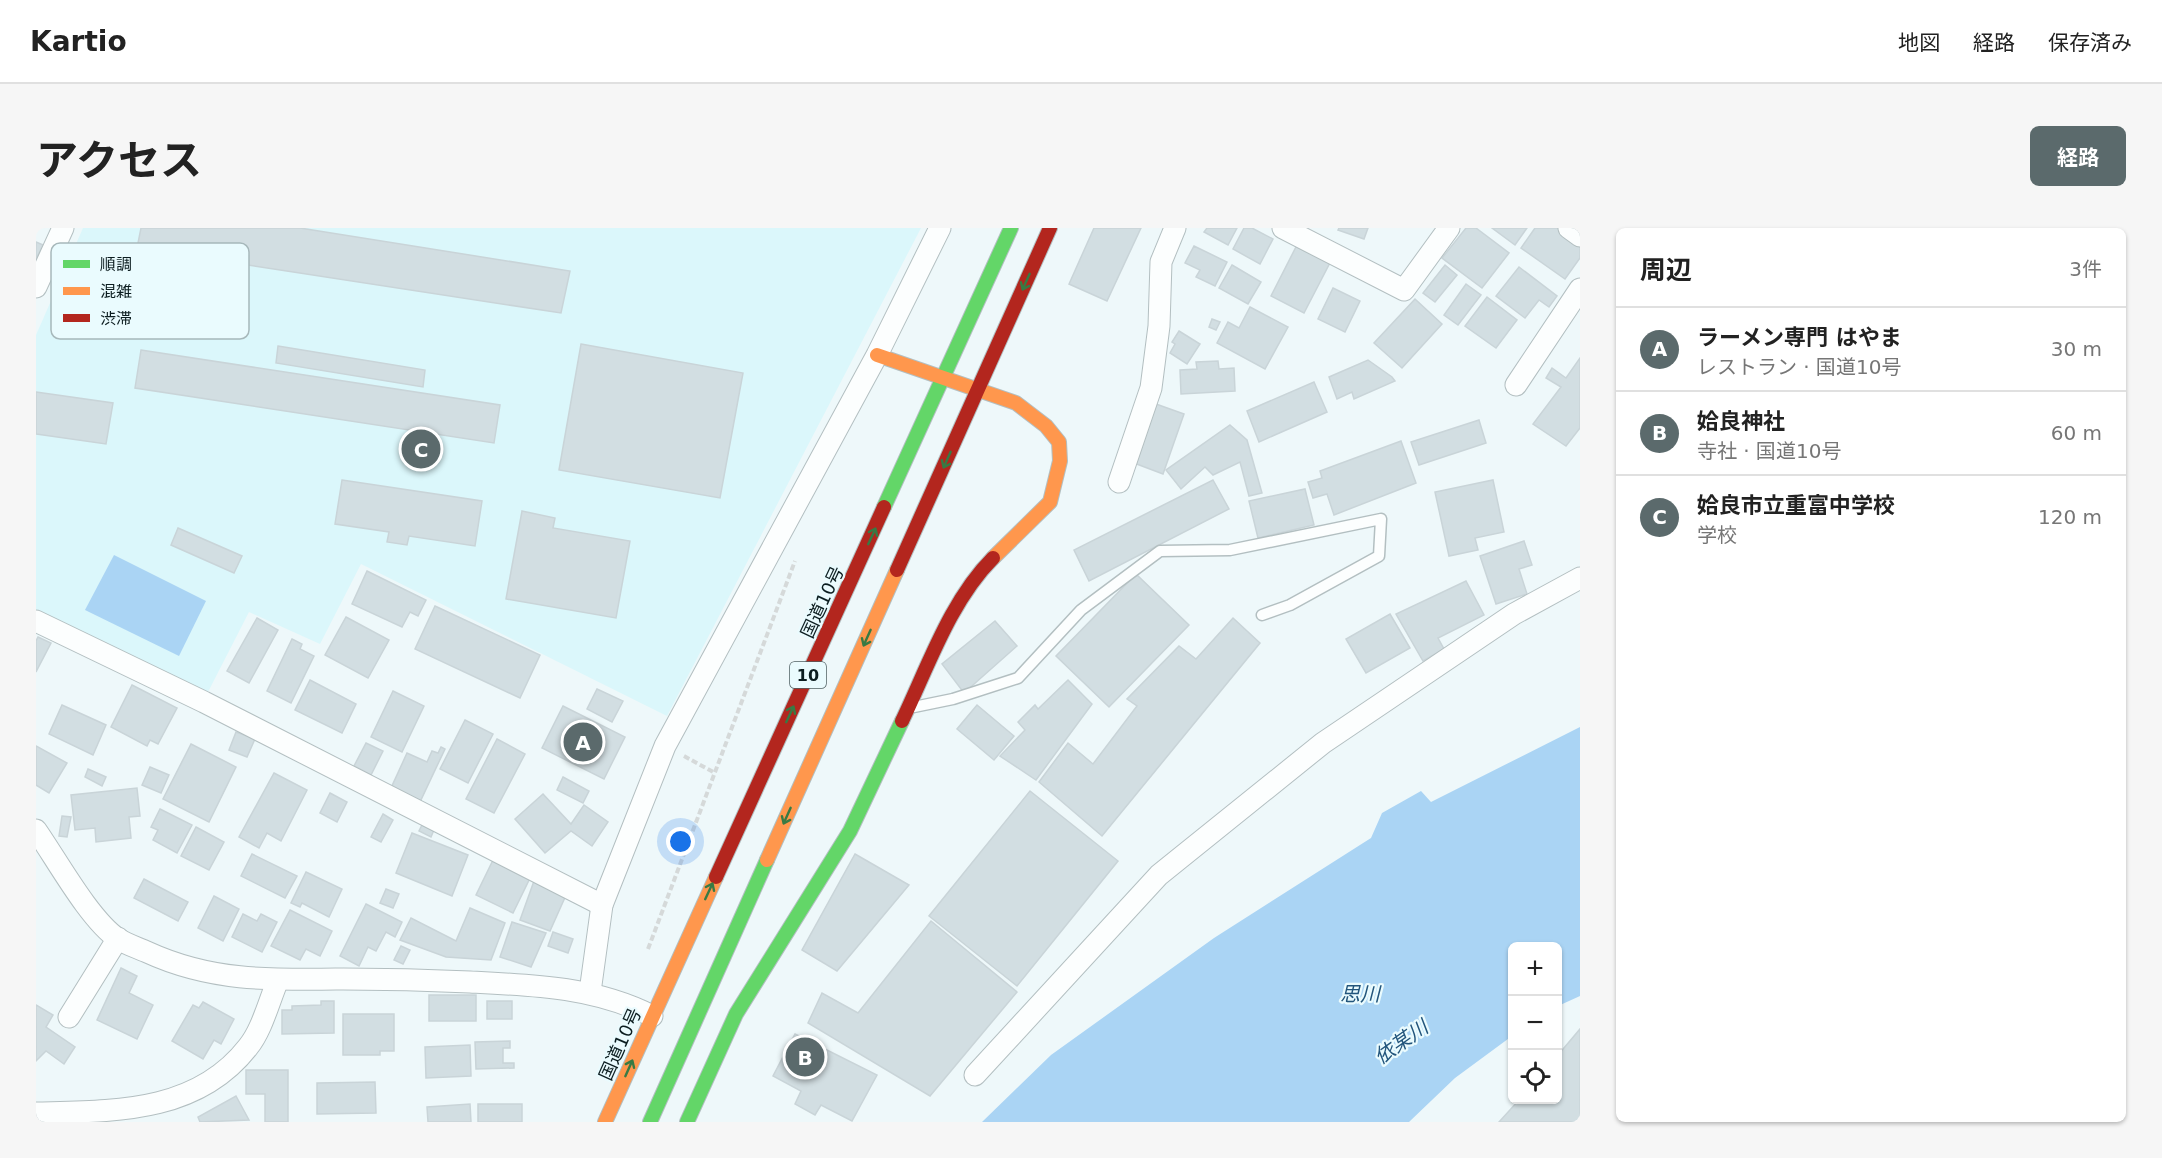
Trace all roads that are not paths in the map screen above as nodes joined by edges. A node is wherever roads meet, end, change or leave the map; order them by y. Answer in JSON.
{"nodes":[{"id":1,"x":63,"y":228,"type":"edge"},
{"id":2,"x":940,"y":228,"type":"edge"},
{"id":3,"x":1011,"y":228,"type":"edge"},
{"id":4,"x":1050,"y":228,"type":"edge"},
{"id":5,"x":1175,"y":228,"type":"edge"},
{"id":6,"x":1283,"y":228,"type":"edge"},
{"id":7,"x":1449,"y":228,"type":"edge"},
{"id":8,"x":1569,"y":228,"type":"edge"},
{"id":9,"x":1580,"y":236,"type":"edge"},
{"id":10,"x":56,"y":243,"type":"edge"},
{"id":11,"x":51,"y":254,"type":"edge"},
{"id":12,"x":36,"y":287,"type":"edge"},
{"id":13,"x":1580,"y":289,"type":"edge"},
{"id":14,"x":877,"y":355,"type":"junction"},
{"id":15,"x":944,"y":378,"type":"junction"},
{"id":16,"x":1516,"y":385,"type":"dead end"},
{"id":17,"x":978,"y":390,"type":"junction"},
{"id":18,"x":1119,"y":482,"type":"dead end"},
{"id":19,"x":1580,"y":578,"type":"edge"},
{"id":20,"x":1262,"y":615,"type":"dead end"},
{"id":21,"x":36,"y":621,"type":"edge"},
{"id":22,"x":908,"y":708,"type":"junction"},
{"id":23,"x":36,"y":830,"type":"edge"},
{"id":24,"x":602,"y":905,"type":"junction"},
{"id":25,"x":118,"y":938,"type":"junction"},
{"id":26,"x":278,"y":980,"type":"junction"},
{"id":27,"x":590,"y":992,"type":"junction"},
{"id":28,"x":652,"y":1016,"type":"junction"},
{"id":29,"x":69,"y":1017,"type":"dead end"},
{"id":30,"x":975,"y":1075,"type":"dead end"},
{"id":31,"x":36,"y":1113,"type":"edge"},
{"id":32,"x":605,"y":1122,"type":"edge"},
{"id":33,"x":650,"y":1122,"type":"edge"},
{"id":34,"x":687,"y":1122,"type":"edge"}],
"edges":[{"from":1,"to":10,"type":"street"},
{"from":2,"to":14,"type":"street"},
{"from":3,"to":15,"type":"main road","name":"国道10号","number":"10"},
{"from":4,"to":17,"type":"main road","number":"10","one_way":true},
{"from":5,"to":18,"type":"street"},
{"from":6,"to":7,"type":"street"},
{"from":8,"to":9,"type":"street"},
{"from":11,"to":12,"type":"street"},
{"from":13,"to":16,"type":"street"},
{"from":14,"to":15,"type":"main road"},
{"from":14,"to":24,"type":"street"},
{"from":15,"to":17,"type":"main road"},
{"from":28,"to":15,"type":"main road","name":"国道10号","number":"10","one_way":true},
{"from":17,"to":22,"type":"main road"},
{"from":17,"to":33,"type":"main road","number":"10","one_way":true},
{"from":19,"to":30,"type":"street"},
{"from":20,"to":22,"type":"lane"},
{"from":21,"to":24,"type":"street"},
{"from":22,"to":34,"type":"main road"},
{"from":23,"to":25,"type":"street"},
{"from":24,"to":27,"type":"street"},
{"from":25,"to":26,"type":"street"},
{"from":25,"to":29,"type":"street"},
{"from":26,"to":27,"type":"street"},
{"from":26,"to":31,"type":"street"},
{"from":27,"to":28,"type":"street"},
{"from":32,"to":28,"type":"main road","name":"国道10号","number":"10","one_way":true}]}
